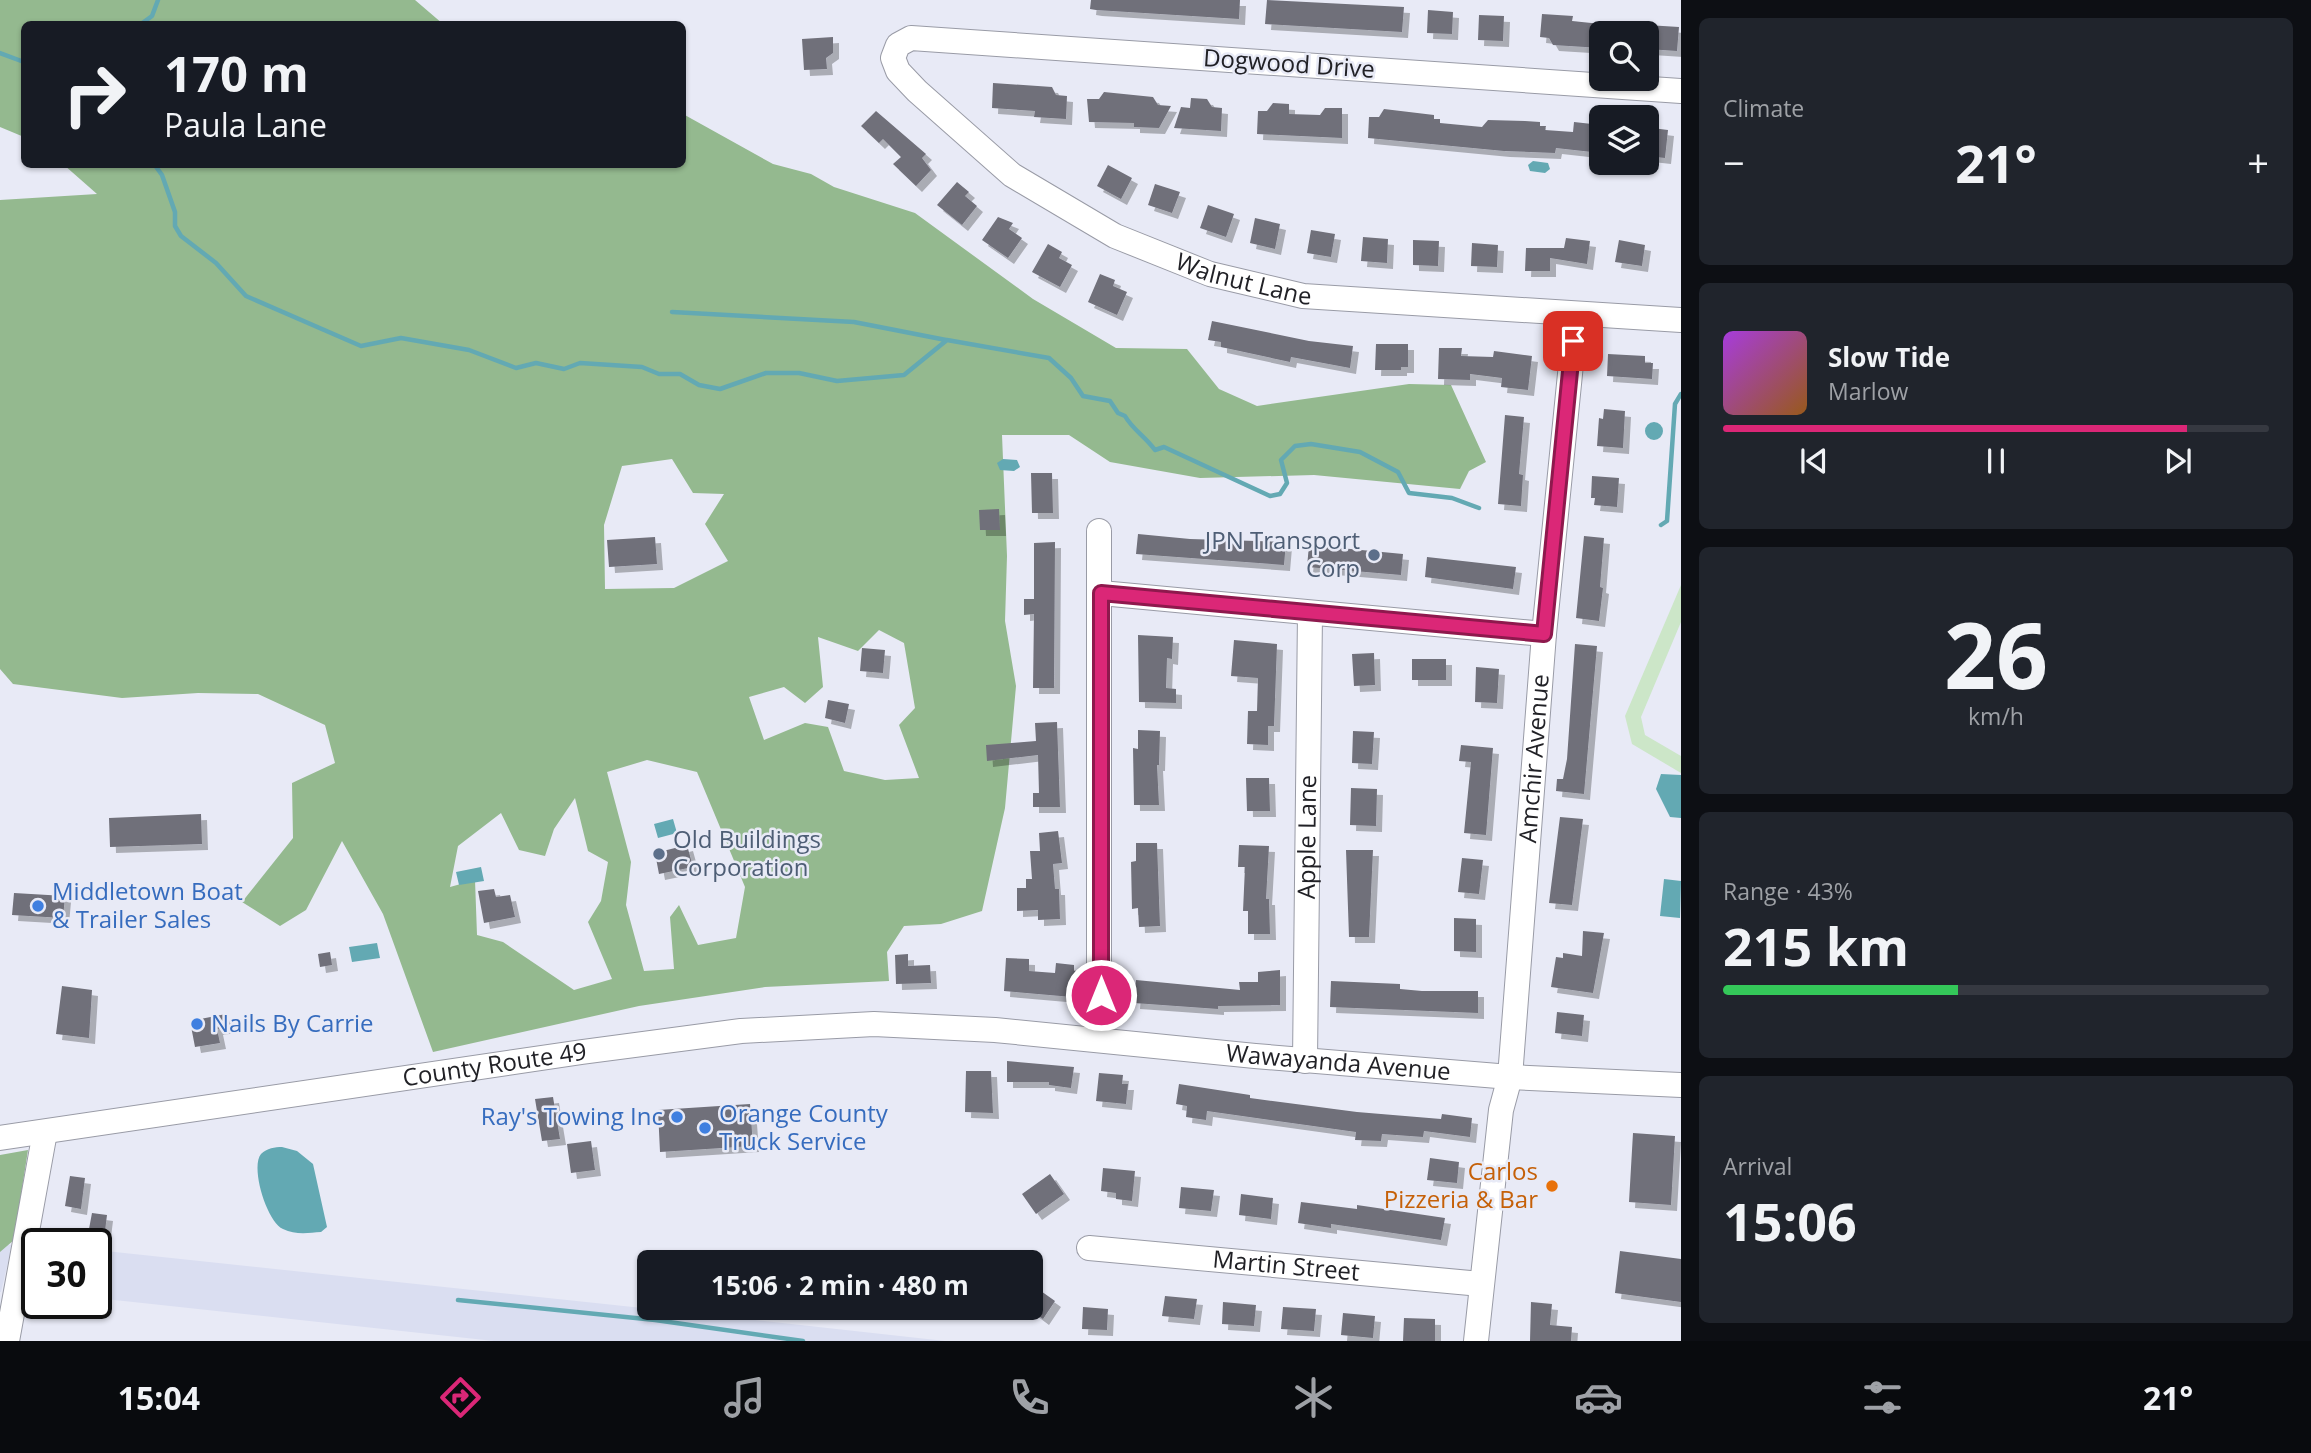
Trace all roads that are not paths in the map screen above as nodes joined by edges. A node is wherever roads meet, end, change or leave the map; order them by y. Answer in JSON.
{"nodes":[{"id":1,"x":898,"y":45,"type":"joint"},
{"id":2,"x":1681,"y":91,"type":"edge"},
{"id":3,"x":1576,"y":314,"type":"junction"},
{"id":4,"x":1681,"y":320,"type":"edge"},
{"id":5,"x":1099,"y":530,"type":"dead end"},
{"id":6,"x":1101,"y":593,"type":"junction"},
{"id":7,"x":1310,"y":613,"type":"junction"},
{"id":8,"x":1544,"y":634,"type":"junction"},
{"id":9,"x":995,"y":1030,"type":"joint"},
{"id":10,"x":1099,"y":1040,"type":"junction"},
{"id":11,"x":1305,"y":1061,"type":"junction"},
{"id":12,"x":1510,"y":1077,"type":"junction"},
{"id":13,"x":1681,"y":1085,"type":"edge"},
{"id":14,"x":45,"y":1132,"type":"junction"},
{"id":15,"x":0,"y":1138,"type":"edge"},
{"id":16,"x":1089,"y":1248,"type":"dead end"},
{"id":17,"x":1481,"y":1284,"type":"junction"},
{"id":18,"x":6,"y":1341,"type":"edge"},
{"id":19,"x":1476,"y":1341,"type":"edge"}],
"edges":[{"from":1,"to":2,"type":"street","name":"Dogwood Drive"},
{"from":1,"to":3,"type":"street","name":"Walnut Lane"},
{"from":3,"to":4,"type":"street","name":"Walnut Lane"},
{"from":3,"to":8,"type":"street","name":"Amchir Avenue"},
{"from":5,"to":6,"type":"street"},
{"from":6,"to":7,"type":"street"},
{"from":6,"to":10,"type":"street"},
{"from":7,"to":8,"type":"street"},
{"from":7,"to":11,"type":"street","name":"Apple Lane"},
{"from":8,"to":12,"type":"street","name":"Amchir Avenue"},
{"from":9,"to":10,"type":"street","name":"Wawayanda Avenue"},
{"from":9,"to":14,"type":"street","name":"County Route 49"},
{"from":10,"to":11,"type":"street","name":"Wawayanda Avenue"},
{"from":11,"to":12,"type":"street","name":"Wawayanda Avenue"},
{"from":12,"to":13,"type":"street","name":"Wawayanda Avenue"},
{"from":12,"to":17,"type":"street","name":"Amchir Avenue"},
{"from":14,"to":15,"type":"street","name":"County Route 49"},
{"from":14,"to":18,"type":"street"},
{"from":16,"to":17,"type":"street","name":"Martin Street"},
{"from":17,"to":19,"type":"street","name":"Amchir Avenue"}]}
